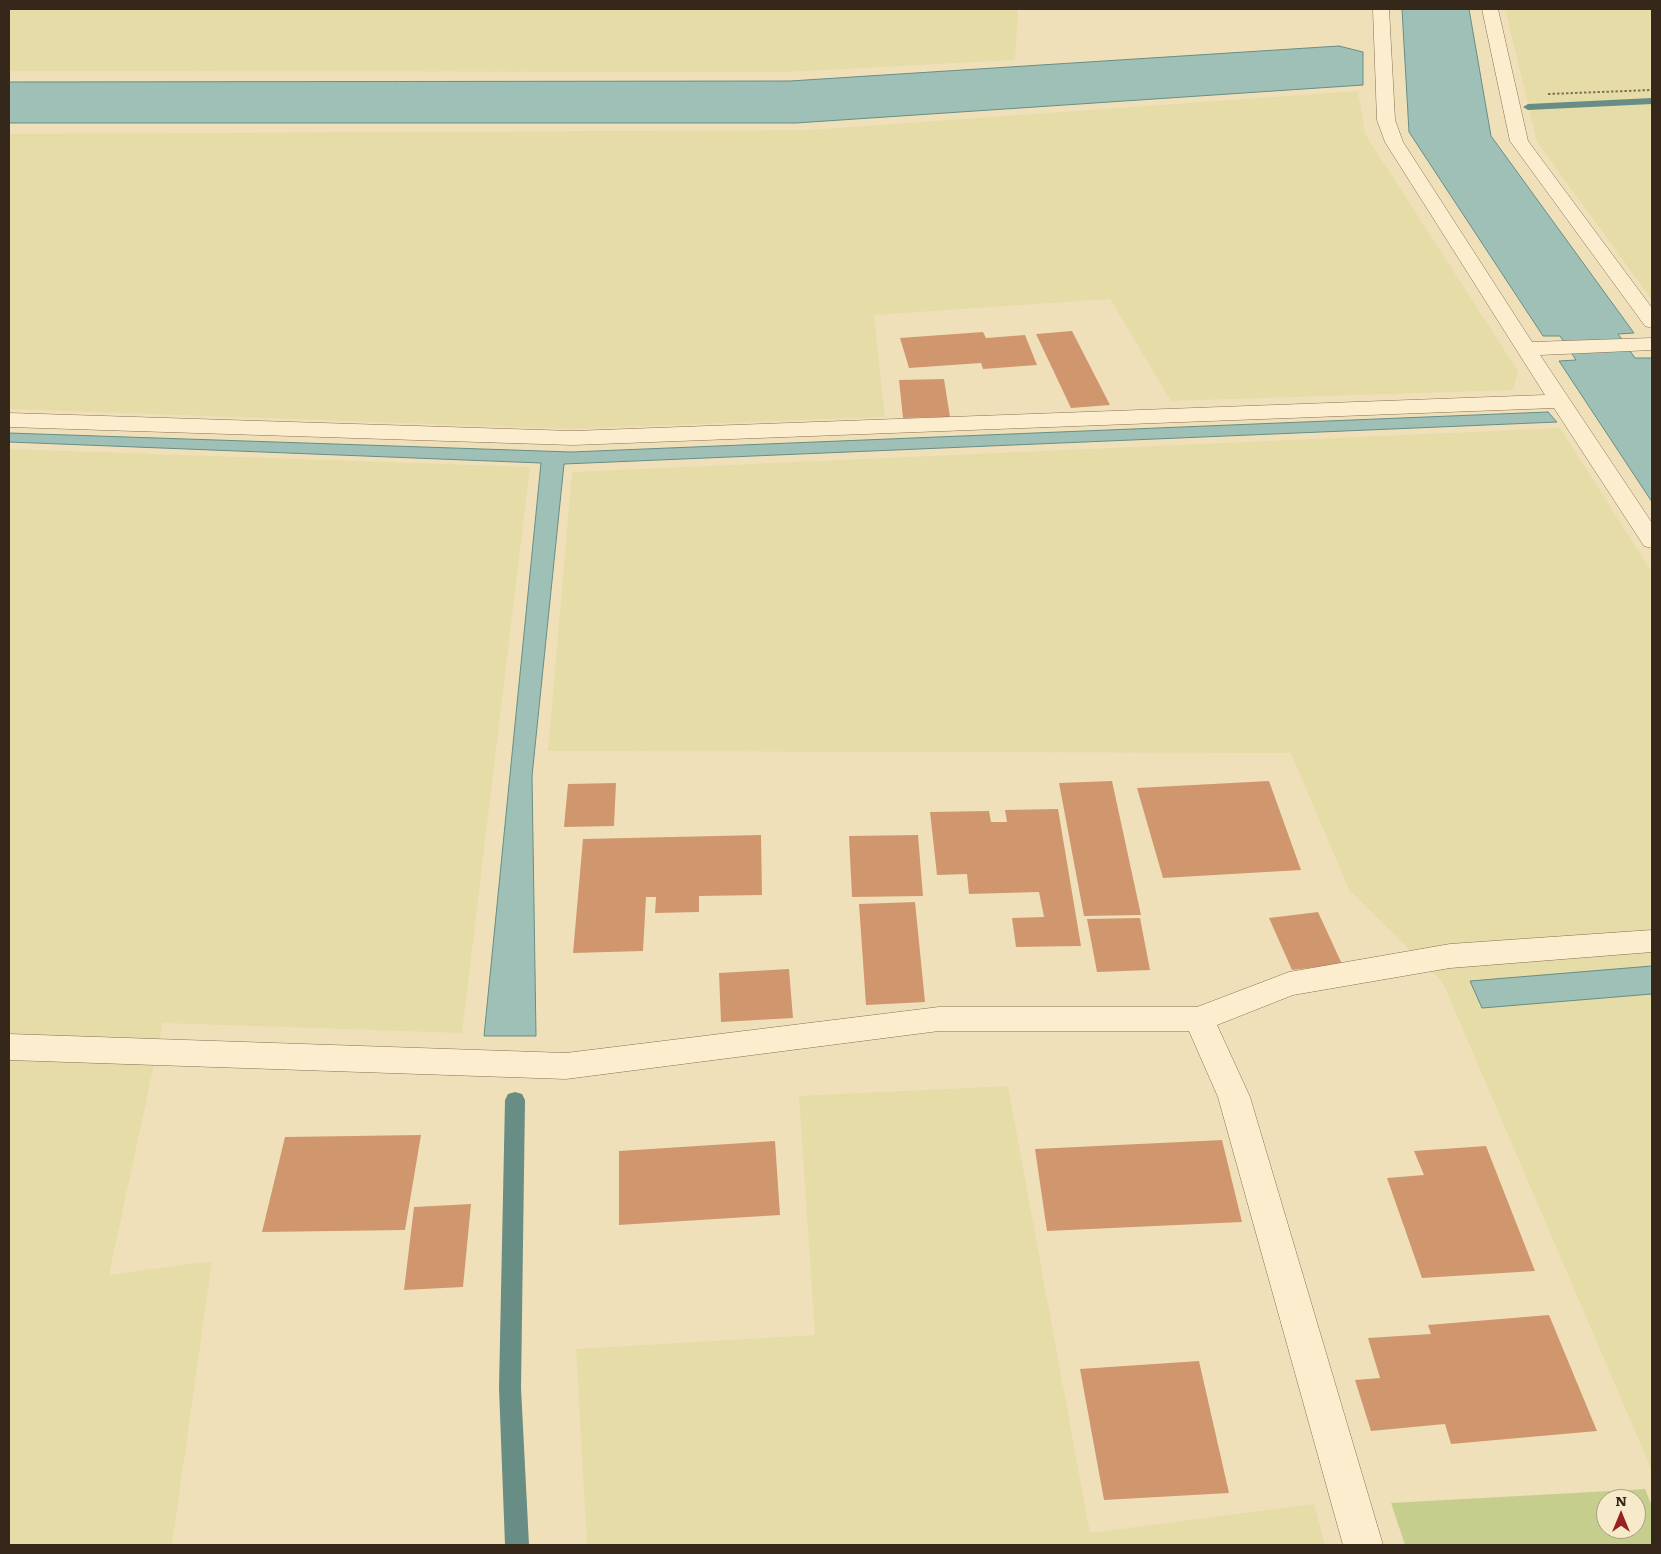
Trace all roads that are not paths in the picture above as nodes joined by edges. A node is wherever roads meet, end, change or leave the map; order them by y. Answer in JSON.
{"nodes":[{"id":1,"x":1381,"y":9,"type":"edge"},
{"id":2,"x":1490,"y":9,"type":"edge"},
{"id":3,"x":1652,"y":322,"type":"edge"},
{"id":4,"x":1644,"y":344,"type":"edge"},
{"id":5,"x":1526,"y":349,"type":"junction"},
{"id":6,"x":1560,"y":401,"type":"junction"},
{"id":7,"x":9,"y":420,"type":"edge"},
{"id":8,"x":1652,"y":541,"type":"edge"},
{"id":9,"x":1652,"y":940,"type":"edge"},
{"id":10,"x":1199,"y":1019,"type":"junction"},
{"id":11,"x":9,"y":1048,"type":"edge"},
{"id":12,"x":1363,"y":1545,"type":"edge"}],
"edges":[{"from":1,"to":5,"type":"street"},
{"from":2,"to":3,"type":"street"},
{"from":4,"to":5,"type":"street"},
{"from":5,"to":6,"type":"street"},
{"from":6,"to":7,"type":"street"},
{"from":6,"to":8,"type":"street"},
{"from":9,"to":10,"type":"street"},
{"from":10,"to":11,"type":"street"},
{"from":10,"to":12,"type":"street"}]}
